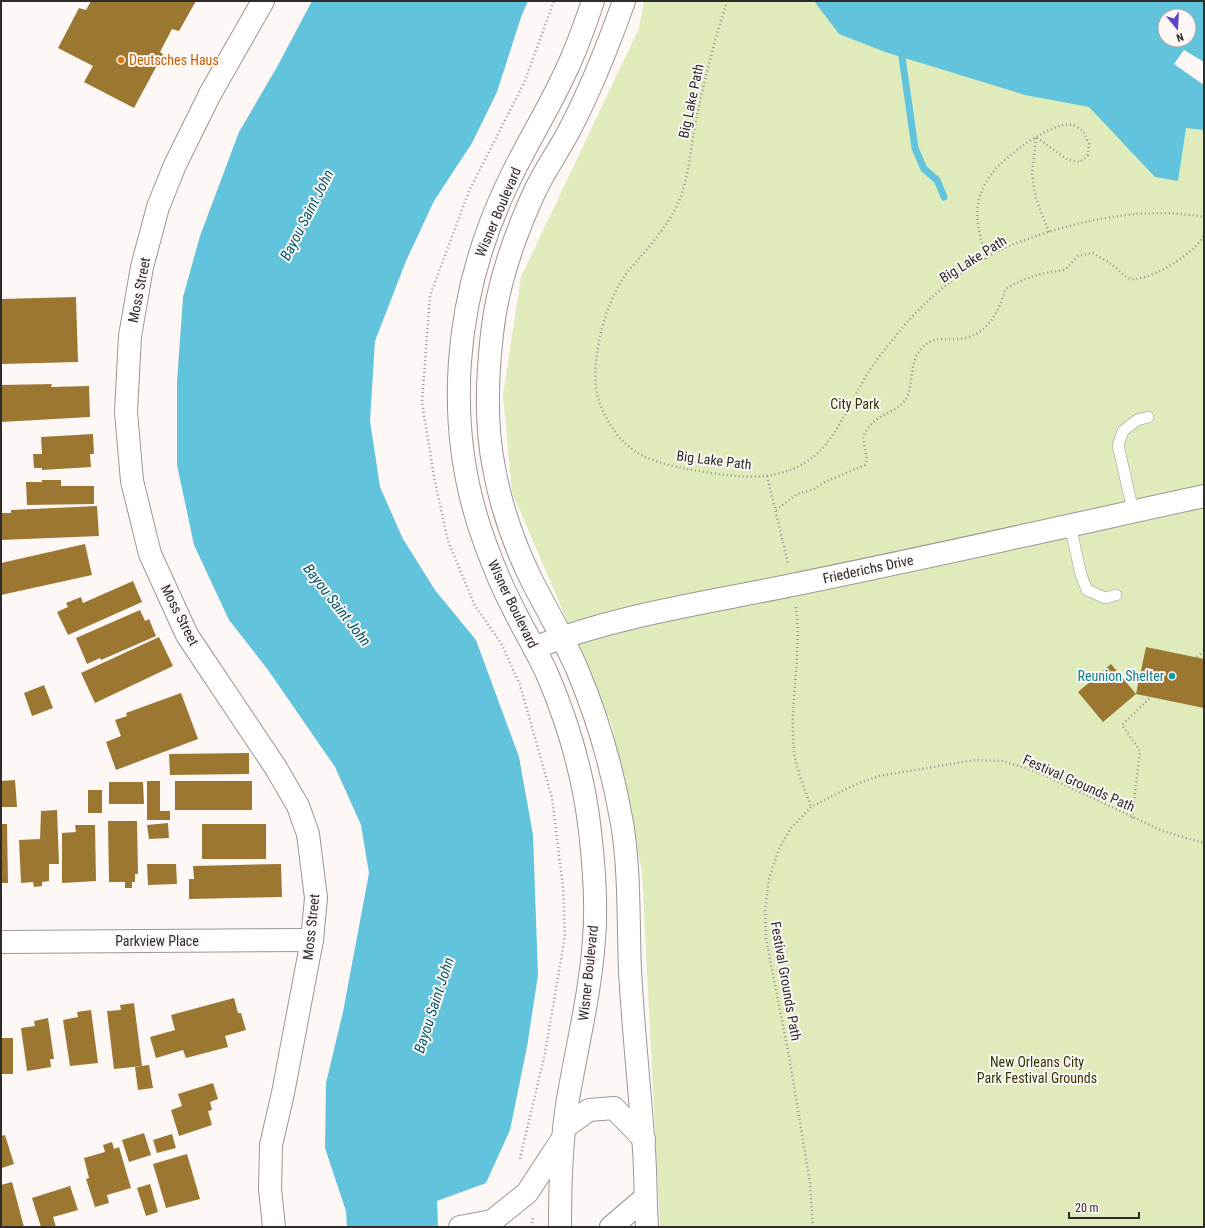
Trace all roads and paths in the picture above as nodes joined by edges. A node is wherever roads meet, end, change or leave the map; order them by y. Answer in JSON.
{"nodes":[{"id":1,"x":263,"y":1,"type":"edge"},
{"id":2,"x":593,"y":1,"type":"edge"},
{"id":3,"x":624,"y":1,"type":"edge"},
{"id":4,"x":727,"y":1,"type":"edge"},
{"id":5,"x":1036,"y":137,"type":"junction"},
{"id":6,"x":1204,"y":217,"type":"edge"},
{"id":7,"x":1049,"y":232,"type":"junction"},
{"id":8,"x":1204,"y":234,"type":"edge"},
{"id":9,"x":986,"y":259,"type":"junction"},
{"id":10,"x":1148,"y":417,"type":"dead end"},
{"id":11,"x":767,"y":476,"type":"junction"},
{"id":12,"x":1204,"y":496,"type":"edge"},
{"id":13,"x":776,"y":510,"type":"junction"},
{"id":14,"x":1133,"y":511,"type":"junction"},
{"id":15,"x":1070,"y":525,"type":"junction"},
{"id":16,"x":793,"y":585,"type":"junction"},
{"id":17,"x":1116,"y":595,"type":"dead end"},
{"id":18,"x":561,"y":637,"type":"junction"},
{"id":19,"x":534,"y":648,"type":"junction"},
{"id":20,"x":1204,"y":651,"type":"edge"},
{"id":21,"x":1197,"y":657,"type":"dead end"},
{"id":22,"x":1151,"y":697,"type":"dead end"},
{"id":23,"x":811,"y":806,"type":"junction"},
{"id":24,"x":1132,"y":818,"type":"junction"},
{"id":25,"x":1204,"y":843,"type":"edge"},
{"id":26,"x":312,"y":940,"type":"junction"},
{"id":27,"x":1,"y":942,"type":"edge"},
{"id":28,"x":564,"y":1132,"type":"junction"},
{"id":29,"x":644,"y":1139,"type":"junction"},
{"id":30,"x":645,"y":1198,"type":"junction"},
{"id":31,"x":274,"y":1227,"type":"edge"},
{"id":32,"x":460,"y":1227,"type":"edge"},
{"id":33,"x":560,"y":1227,"type":"edge"},
{"id":34,"x":611,"y":1227,"type":"edge"},
{"id":35,"x":647,"y":1227,"type":"edge"},
{"id":36,"x":813,"y":1227,"type":"edge"}],
"edges":[{"from":1,"to":26,"type":"street","name":"Moss Street"},
{"from":2,"to":19,"type":"street","name":"Wisner Boulevard"},
{"from":3,"to":18,"type":"street","name":"Wisner Boulevard"},
{"from":4,"to":11,"type":"path","name":"Big Lake Path"},
{"from":5,"to":5,"type":"path"},
{"from":5,"to":7,"type":"path"},
{"from":5,"to":9,"type":"path"},
{"from":6,"to":7,"type":"path","name":"Big Lake Path"},
{"from":7,"to":9,"type":"path","name":"Big Lake Path"},
{"from":8,"to":13,"type":"path"},
{"from":9,"to":11,"type":"path","name":"Big Lake Path"},
{"from":10,"to":14,"type":"lane"},
{"from":11,"to":13,"type":"path"},
{"from":12,"to":14,"type":"street","name":"Friederichs Drive"},
{"from":13,"to":16,"type":"path"},
{"from":14,"to":15,"type":"street","name":"Friederichs Drive"},
{"from":15,"to":16,"type":"street","name":"Friederichs Drive"},
{"from":15,"to":17,"type":"lane"},
{"from":16,"to":18,"type":"street","name":"Friederichs Drive"},
{"from":16,"to":23,"type":"path"},
{"from":18,"to":19,"type":"street","name":"Friederichs Drive"},
{"from":18,"to":29,"type":"street","name":"Wisner Boulevard"},
{"from":19,"to":28,"type":"street","name":"Wisner Boulevard"},
{"from":20,"to":21,"type":"path"},
{"from":22,"to":24,"type":"path"},
{"from":23,"to":24,"type":"path","name":"Festival Grounds Path"},
{"from":23,"to":36,"type":"path","name":"Festival Grounds Path"},
{"from":24,"to":25,"type":"path","name":"Festival Grounds Path"},
{"from":26,"to":27,"type":"street","name":"Parkview Place"},
{"from":26,"to":31,"type":"street","name":"Moss Street"},
{"from":28,"to":29,"type":"street"},
{"from":28,"to":32,"type":"street"},
{"from":28,"to":33,"type":"street","name":"Wisner Boulevard"},
{"from":29,"to":30,"type":"street","name":"Wisner Boulevard"},
{"from":30,"to":34,"type":"street"},
{"from":30,"to":35,"type":"street","name":"Wisner Boulevard"}]}
